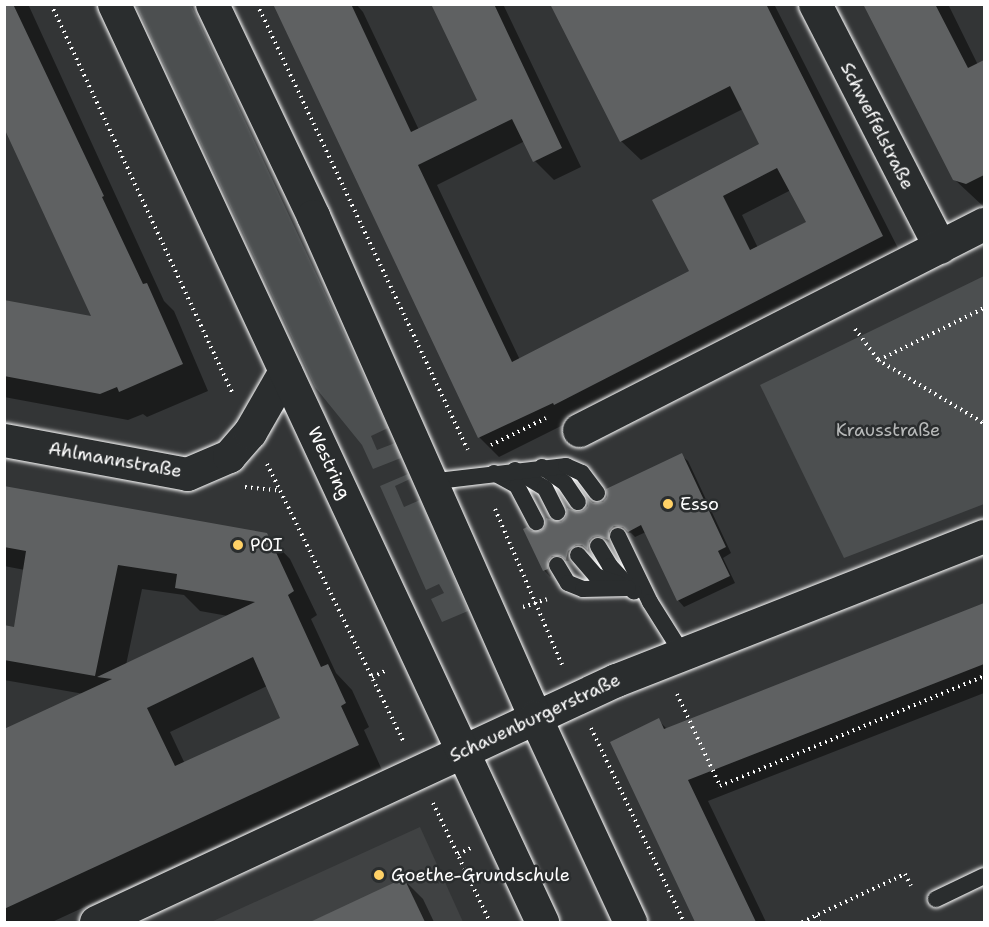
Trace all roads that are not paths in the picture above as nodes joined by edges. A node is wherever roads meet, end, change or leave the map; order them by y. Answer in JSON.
{"nodes":[{"id":1,"x":114,"y":4,"type":"edge"},
{"id":2,"x":212,"y":4,"type":"edge"},
{"id":3,"x":815,"y":4,"type":"edge"},
{"id":4,"x":984,"y":224,"type":"edge"},
{"id":5,"x":939,"y":247,"type":"junction"},
{"id":6,"x":285,"y":371,"type":"junction"},
{"id":7,"x":579,"y":430,"type":"road end"},
{"id":8,"x":4,"y":440,"type":"edge"},
{"id":9,"x":542,"y":467,"type":"junction"},
{"id":10,"x":515,"y":470,"type":"junction"},
{"id":11,"x":494,"y":473,"type":"junction"},
{"id":12,"x":429,"y":482,"type":"junction"},
{"id":13,"x":597,"y":493,"type":"dead end"},
{"id":14,"x":578,"y":502,"type":"dead end"},
{"id":15,"x":557,"y":512,"type":"dead end"},
{"id":16,"x":536,"y":522,"type":"dead end"},
{"id":17,"x":618,"y":536,"type":"dead end"},
{"id":18,"x":984,"y":536,"type":"edge"},
{"id":19,"x":598,"y":546,"type":"dead end"},
{"id":20,"x":578,"y":555,"type":"dead end"},
{"id":21,"x":557,"y":564,"type":"dead end"},
{"id":22,"x":628,"y":588,"type":"junction"},
{"id":23,"x":650,"y":602,"type":"junction"},
{"id":24,"x":672,"y":657,"type":"junction"},
{"id":25,"x":535,"y":717,"type":"junction"},
{"id":26,"x":463,"y":751,"type":"junction"},
{"id":27,"x":984,"y":876,"type":"edge"},
{"id":28,"x":936,"y":899,"type":"road end"},
{"id":29,"x":96,"y":922,"type":"edge"},
{"id":30,"x":542,"y":922,"type":"edge"},
{"id":31,"x":630,"y":922,"type":"edge"}],
"edges":[{"from":1,"to":6,"type":"main road","name":"Westring"},
{"from":2,"to":12,"type":"main road"},
{"from":3,"to":5,"type":"main road","name":"Schweffelstraße"},
{"from":4,"to":5,"type":"main road"},
{"from":5,"to":7,"type":"main road"},
{"from":6,"to":8,"type":"main road","name":"Ahlmannstraße"},
{"from":6,"to":26,"type":"main road","name":"Westring"},
{"from":9,"to":10,"type":"lane"},
{"from":9,"to":13,"type":"lane"},
{"from":9,"to":14,"type":"lane"},
{"from":10,"to":11,"type":"lane"},
{"from":10,"to":15,"type":"lane"},
{"from":11,"to":12,"type":"lane"},
{"from":11,"to":16,"type":"lane"},
{"from":12,"to":25,"type":"main road"},
{"from":17,"to":23,"type":"lane"},
{"from":18,"to":24,"type":"main road","name":"Schauenburgerstraße"},
{"from":19,"to":22,"type":"lane"},
{"from":20,"to":22,"type":"lane"},
{"from":21,"to":22,"type":"lane"},
{"from":22,"to":23,"type":"lane"},
{"from":23,"to":24,"type":"lane"},
{"from":24,"to":25,"type":"main road","name":"Schauenburgerstraße"},
{"from":25,"to":26,"type":"main road","name":"Schauenburgerstraße"},
{"from":25,"to":31,"type":"main road"},
{"from":26,"to":29,"type":"main road","name":"Schauenburgerstraße"},
{"from":26,"to":30,"type":"main road","name":"Westring"},
{"from":27,"to":28,"type":"lane"}]}
